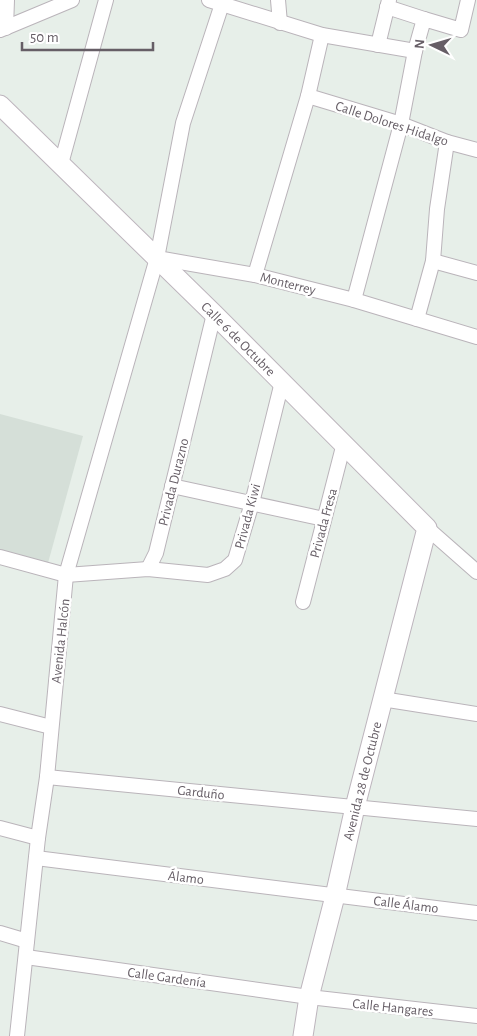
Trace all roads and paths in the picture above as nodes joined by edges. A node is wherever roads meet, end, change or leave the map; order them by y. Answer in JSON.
{"nodes":[{"id":1,"x":7,"y":0,"type":"edge"},
{"id":2,"x":72,"y":0,"type":"edge"},
{"id":3,"x":106,"y":0,"type":"edge"},
{"id":4,"x":278,"y":0,"type":"edge"},
{"id":5,"x":468,"y":0,"type":"edge"},
{"id":6,"x":216,"y":2,"type":"edge"},
{"id":7,"x":388,"y":3,"type":"edge"},
{"id":8,"x":424,"y":19,"type":"junction"},
{"id":9,"x":280,"y":23,"type":"junction"},
{"id":10,"x":3,"y":29,"type":"edge"},
{"id":11,"x":322,"y":35,"type":"junction"},
{"id":12,"x":378,"y":45,"type":"junction"},
{"id":13,"x":415,"y":51,"type":"junction"},
{"id":14,"x":308,"y":96,"type":"junction"},
{"id":15,"x":0,"y":105,"type":"edge"},
{"id":16,"x":401,"y":124,"type":"junction"},
{"id":17,"x":447,"y":142,"type":"junction"},
{"id":18,"x":477,"y":150,"type":"edge"},
{"id":19,"x":61,"y":164,"type":"junction"},
{"id":20,"x":157,"y":258,"type":"junction"},
{"id":21,"x":434,"y":260,"type":"junction"},
{"id":22,"x":477,"y":273,"type":"edge"},
{"id":23,"x":255,"y":275,"type":"junction"},
{"id":24,"x":354,"y":300,"type":"junction"},
{"id":25,"x":214,"y":314,"type":"junction"},
{"id":26,"x":417,"y":319,"type":"junction"},
{"id":27,"x":477,"y":337,"type":"edge"},
{"id":28,"x":282,"y":382,"type":"junction"},
{"id":29,"x":344,"y":443,"type":"junction"},
{"id":30,"x":172,"y":486,"type":"junction"},
{"id":31,"x":252,"y":503,"type":"junction"},
{"id":32,"x":324,"y":519,"type":"junction"},
{"id":33,"x":427,"y":528,"type":"junction"},
{"id":34,"x":0,"y":558,"type":"edge"},
{"id":35,"x":148,"y":568,"type":"junction"},
{"id":36,"x":477,"y":572,"type":"edge"},
{"id":37,"x":66,"y":576,"type":"junction"},
{"id":38,"x":302,"y":602,"type":"dead end"},
{"id":39,"x":382,"y":699,"type":"junction"},
{"id":40,"x":0,"y":714,"type":"edge"},
{"id":41,"x":477,"y":714,"type":"edge"},
{"id":42,"x":51,"y":727,"type":"junction"},
{"id":43,"x":47,"y":777,"type":"junction"},
{"id":44,"x":355,"y":807,"type":"junction"},
{"id":45,"x":477,"y":819,"type":"edge"},
{"id":46,"x":0,"y":828,"type":"edge"},
{"id":47,"x":38,"y":838,"type":"junction"},
{"id":48,"x":36,"y":858,"type":"junction"},
{"id":49,"x":335,"y":896,"type":"junction"},
{"id":50,"x":477,"y":913,"type":"edge"},
{"id":51,"x":0,"y":933,"type":"edge"},
{"id":52,"x":27,"y":941,"type":"junction"},
{"id":53,"x":26,"y":957,"type":"junction"},
{"id":54,"x":309,"y":997,"type":"junction"},
{"id":55,"x":477,"y":1016,"type":"edge"},
{"id":56,"x":17,"y":1036,"type":"edge"},
{"id":57,"x":303,"y":1036,"type":"edge"}],
"edges":[{"from":1,"to":10,"type":"street"},
{"from":2,"to":10,"type":"street"},
{"from":3,"to":19,"type":"street"},
{"from":4,"to":9,"type":"street"},
{"from":5,"to":8,"type":"street"},
{"from":6,"to":9,"type":"street"},
{"from":6,"to":20,"type":"street","name":"Avenida Halcón"},
{"from":7,"to":8,"type":"street"},
{"from":7,"to":12,"type":"street"},
{"from":8,"to":13,"type":"street"},
{"from":9,"to":11,"type":"street"},
{"from":11,"to":12,"type":"street"},
{"from":11,"to":14,"type":"street"},
{"from":12,"to":13,"type":"street"},
{"from":13,"to":16,"type":"street"},
{"from":14,"to":16,"type":"street","name":"Calle Dolores Hidalgo"},
{"from":14,"to":23,"type":"street"},
{"from":15,"to":19,"type":"street","name":"Calle 6 de Octubre"},
{"from":16,"to":17,"type":"street","name":"Calle Dolores Hidalgo"},
{"from":16,"to":24,"type":"street"},
{"from":17,"to":18,"type":"street","name":"Calle Dolores Hidalgo"},
{"from":17,"to":21,"type":"street"},
{"from":19,"to":20,"type":"street","name":"Calle 6 de Octubre"},
{"from":20,"to":23,"type":"street","name":"Monterrey"},
{"from":20,"to":25,"type":"street","name":"Calle 6 de Octubre"},
{"from":20,"to":37,"type":"street","name":"Avenida Halcón"},
{"from":21,"to":22,"type":"street"},
{"from":21,"to":26,"type":"street"},
{"from":23,"to":24,"type":"street","name":"Monterrey"},
{"from":24,"to":26,"type":"street","name":"Monterrey"},
{"from":25,"to":28,"type":"street","name":"Calle 6 de Octubre"},
{"from":25,"to":30,"type":"street","name":"Privada Durazno"},
{"from":26,"to":27,"type":"street","name":"Monterrey"},
{"from":28,"to":29,"type":"street","name":"Calle 6 de Octubre"},
{"from":28,"to":31,"type":"street","name":"Privada Kiwi"},
{"from":29,"to":32,"type":"street","name":"Privada Fresa"},
{"from":29,"to":33,"type":"street","name":"Calle 6 de Octubre"},
{"from":30,"to":31,"type":"street"},
{"from":30,"to":35,"type":"street","name":"Privada Durazno"},
{"from":31,"to":32,"type":"street"},
{"from":31,"to":35,"type":"street","name":"Privada Kiwi"},
{"from":32,"to":38,"type":"street","name":"Privada Fresa"},
{"from":33,"to":36,"type":"street","name":"Calle 6 de Octubre"},
{"from":33,"to":39,"type":"street","name":"Avenida 28 de Octubre"},
{"from":34,"to":37,"type":"street"},
{"from":35,"to":37,"type":"street"},
{"from":37,"to":42,"type":"street","name":"Avenida Halcón"},
{"from":39,"to":41,"type":"street"},
{"from":39,"to":44,"type":"street","name":"Avenida 28 de Octubre"},
{"from":40,"to":42,"type":"street"},
{"from":42,"to":43,"type":"street","name":"Avenida Halcón"},
{"from":43,"to":44,"type":"street","name":"Garduño"},
{"from":43,"to":47,"type":"street","name":"Avenida Halcón"},
{"from":44,"to":45,"type":"street","name":"Garduño"},
{"from":44,"to":49,"type":"street","name":"Avenida 28 de Octubre"},
{"from":46,"to":47,"type":"street"},
{"from":47,"to":48,"type":"street","name":"Avenida Halcón"},
{"from":48,"to":49,"type":"street","name":"Álamo"},
{"from":48,"to":52,"type":"street","name":"Avenida Halcón"},
{"from":49,"to":50,"type":"street","name":"Calle Álamo"},
{"from":49,"to":54,"type":"street","name":"Avenida 28 de Octubre"},
{"from":51,"to":52,"type":"street"},
{"from":52,"to":53,"type":"street","name":"Avenida Halcón"},
{"from":53,"to":54,"type":"street","name":"Calle Gardenía"},
{"from":53,"to":56,"type":"street","name":"Avenida Halcón"},
{"from":54,"to":55,"type":"street","name":"Calle Hangares"},
{"from":54,"to":57,"type":"street","name":"Avenida 28 de Octubre"}]}
